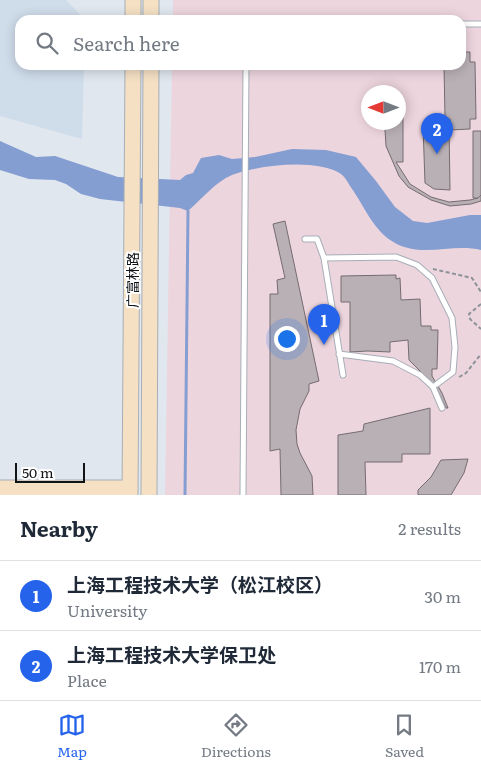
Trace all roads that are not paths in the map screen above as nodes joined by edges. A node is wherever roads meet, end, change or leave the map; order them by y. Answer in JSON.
{"nodes":[{"id":1,"x":133,"y":0,"type":"edge"},
{"id":2,"x":151,"y":0,"type":"edge"},
{"id":3,"x":133,"y":15,"type":"edge"},
{"id":4,"x":151,"y":15,"type":"edge"},
{"id":5,"x":466,"y":24,"type":"edge"},
{"id":6,"x":481,"y":24,"type":"edge"},
{"id":7,"x":133,"y":70,"type":"edge"},
{"id":8,"x":151,"y":70,"type":"edge"},
{"id":9,"x":246,"y":70,"type":"edge"},
{"id":10,"x":305,"y":239,"type":"dead end"},
{"id":11,"x":324,"y":258,"type":"junction"},
{"id":12,"x":339,"y":354,"type":"junction"},
{"id":13,"x":343,"y":375,"type":"dead end"},
{"id":14,"x":435,"y":386,"type":"junction"},
{"id":15,"x":442,"y":408,"type":"dead end"},
{"id":16,"x":0,"y":488,"type":"edge"},
{"id":17,"x":130,"y":492,"type":"edge"},
{"id":18,"x":149,"y":495,"type":"edge"},
{"id":19,"x":243,"y":495,"type":"edge"}],
"edges":[{"from":1,"to":3,"type":"main road"},
{"from":2,"to":4,"type":"main road"},
{"from":5,"to":6,"type":"lane"},
{"from":7,"to":17,"type":"main road","name":"广富林路"},
{"from":8,"to":18,"type":"main road","name":"广富林路"},
{"from":9,"to":19,"type":"lane"},
{"from":10,"to":11,"type":"lane"},
{"from":11,"to":12,"type":"lane"},
{"from":11,"to":14,"type":"lane"},
{"from":12,"to":13,"type":"lane"},
{"from":12,"to":14,"type":"lane"},
{"from":14,"to":15,"type":"lane"},
{"from":16,"to":17,"type":"main road"}]}
